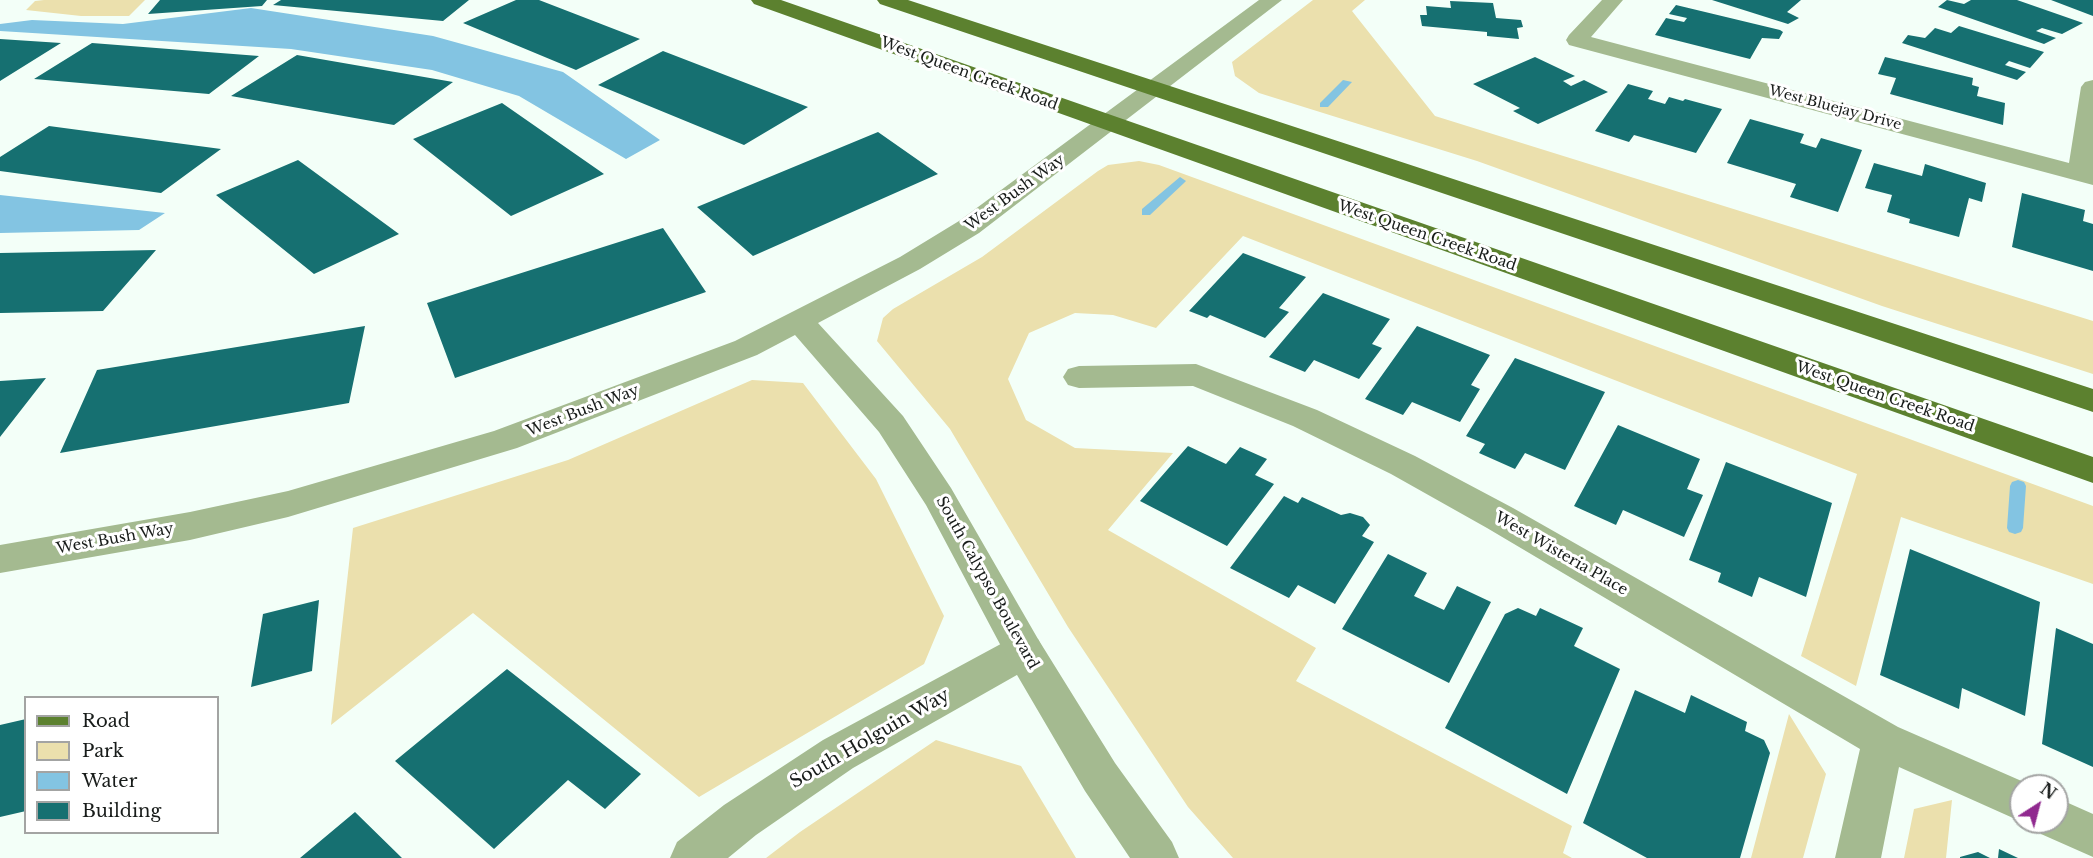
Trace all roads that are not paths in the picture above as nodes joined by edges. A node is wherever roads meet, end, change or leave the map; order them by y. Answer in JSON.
{"nodes":[{"id":1,"x":761,"y":0,"type":"edge"},
{"id":2,"x":887,"y":0,"type":"edge"},
{"id":3,"x":1272,"y":0,"type":"edge"},
{"id":4,"x":1613,"y":0,"type":"edge"},
{"id":5,"x":2093,"y":87,"type":"edge"},
{"id":6,"x":1154,"y":89,"type":"junction"},
{"id":7,"x":1109,"y":124,"type":"junction"},
{"id":8,"x":2086,"y":175,"type":"edge"},
{"id":9,"x":800,"y":322,"type":"junction"},
{"id":10,"x":1079,"y":377,"type":"dead end"},
{"id":11,"x":2093,"y":401,"type":"edge"},
{"id":12,"x":2093,"y":470,"type":"edge"},
{"id":13,"x":0,"y":559,"type":"edge"},
{"id":14,"x":1024,"y":651,"type":"junction"},
{"id":15,"x":1883,"y":740,"type":"junction"},
{"id":16,"x":2009,"y":797,"type":"edge"},
{"id":17,"x":2069,"y":825,"type":"edge"},
{"id":18,"x":2093,"y":836,"type":"edge"},
{"id":19,"x":693,"y":858,"type":"edge"},
{"id":20,"x":1156,"y":858,"type":"edge"},
{"id":21,"x":1858,"y":858,"type":"edge"}],
"edges":[{"from":1,"to":7,"type":"main road","name":"West Queen Creek Road"},
{"from":2,"to":6,"type":"main road"},
{"from":3,"to":6,"type":"street","name":"West Bush Way"},
{"from":4,"to":8,"type":"street","name":"West Bluejay Drive"},
{"from":5,"to":8,"type":"street"},
{"from":6,"to":7,"type":"street","name":"West Bush Way"},
{"from":6,"to":11,"type":"main road"},
{"from":7,"to":9,"type":"street","name":"West Bush Way"},
{"from":7,"to":12,"type":"main road","name":"West Queen Creek Road"},
{"from":9,"to":13,"type":"street","name":"West Bush Way"},
{"from":9,"to":14,"type":"street","name":"South Calypso Boulevard"},
{"from":10,"to":15,"type":"street","name":"West Wisteria Place"},
{"from":14,"to":19,"type":"street","name":"South Holguin Way"},
{"from":14,"to":20,"type":"street","name":"South Calypso Boulevard"},
{"from":15,"to":16,"type":"street","name":"West Wisteria Place"},
{"from":15,"to":21,"type":"street"},
{"from":17,"to":18,"type":"street"}]}
